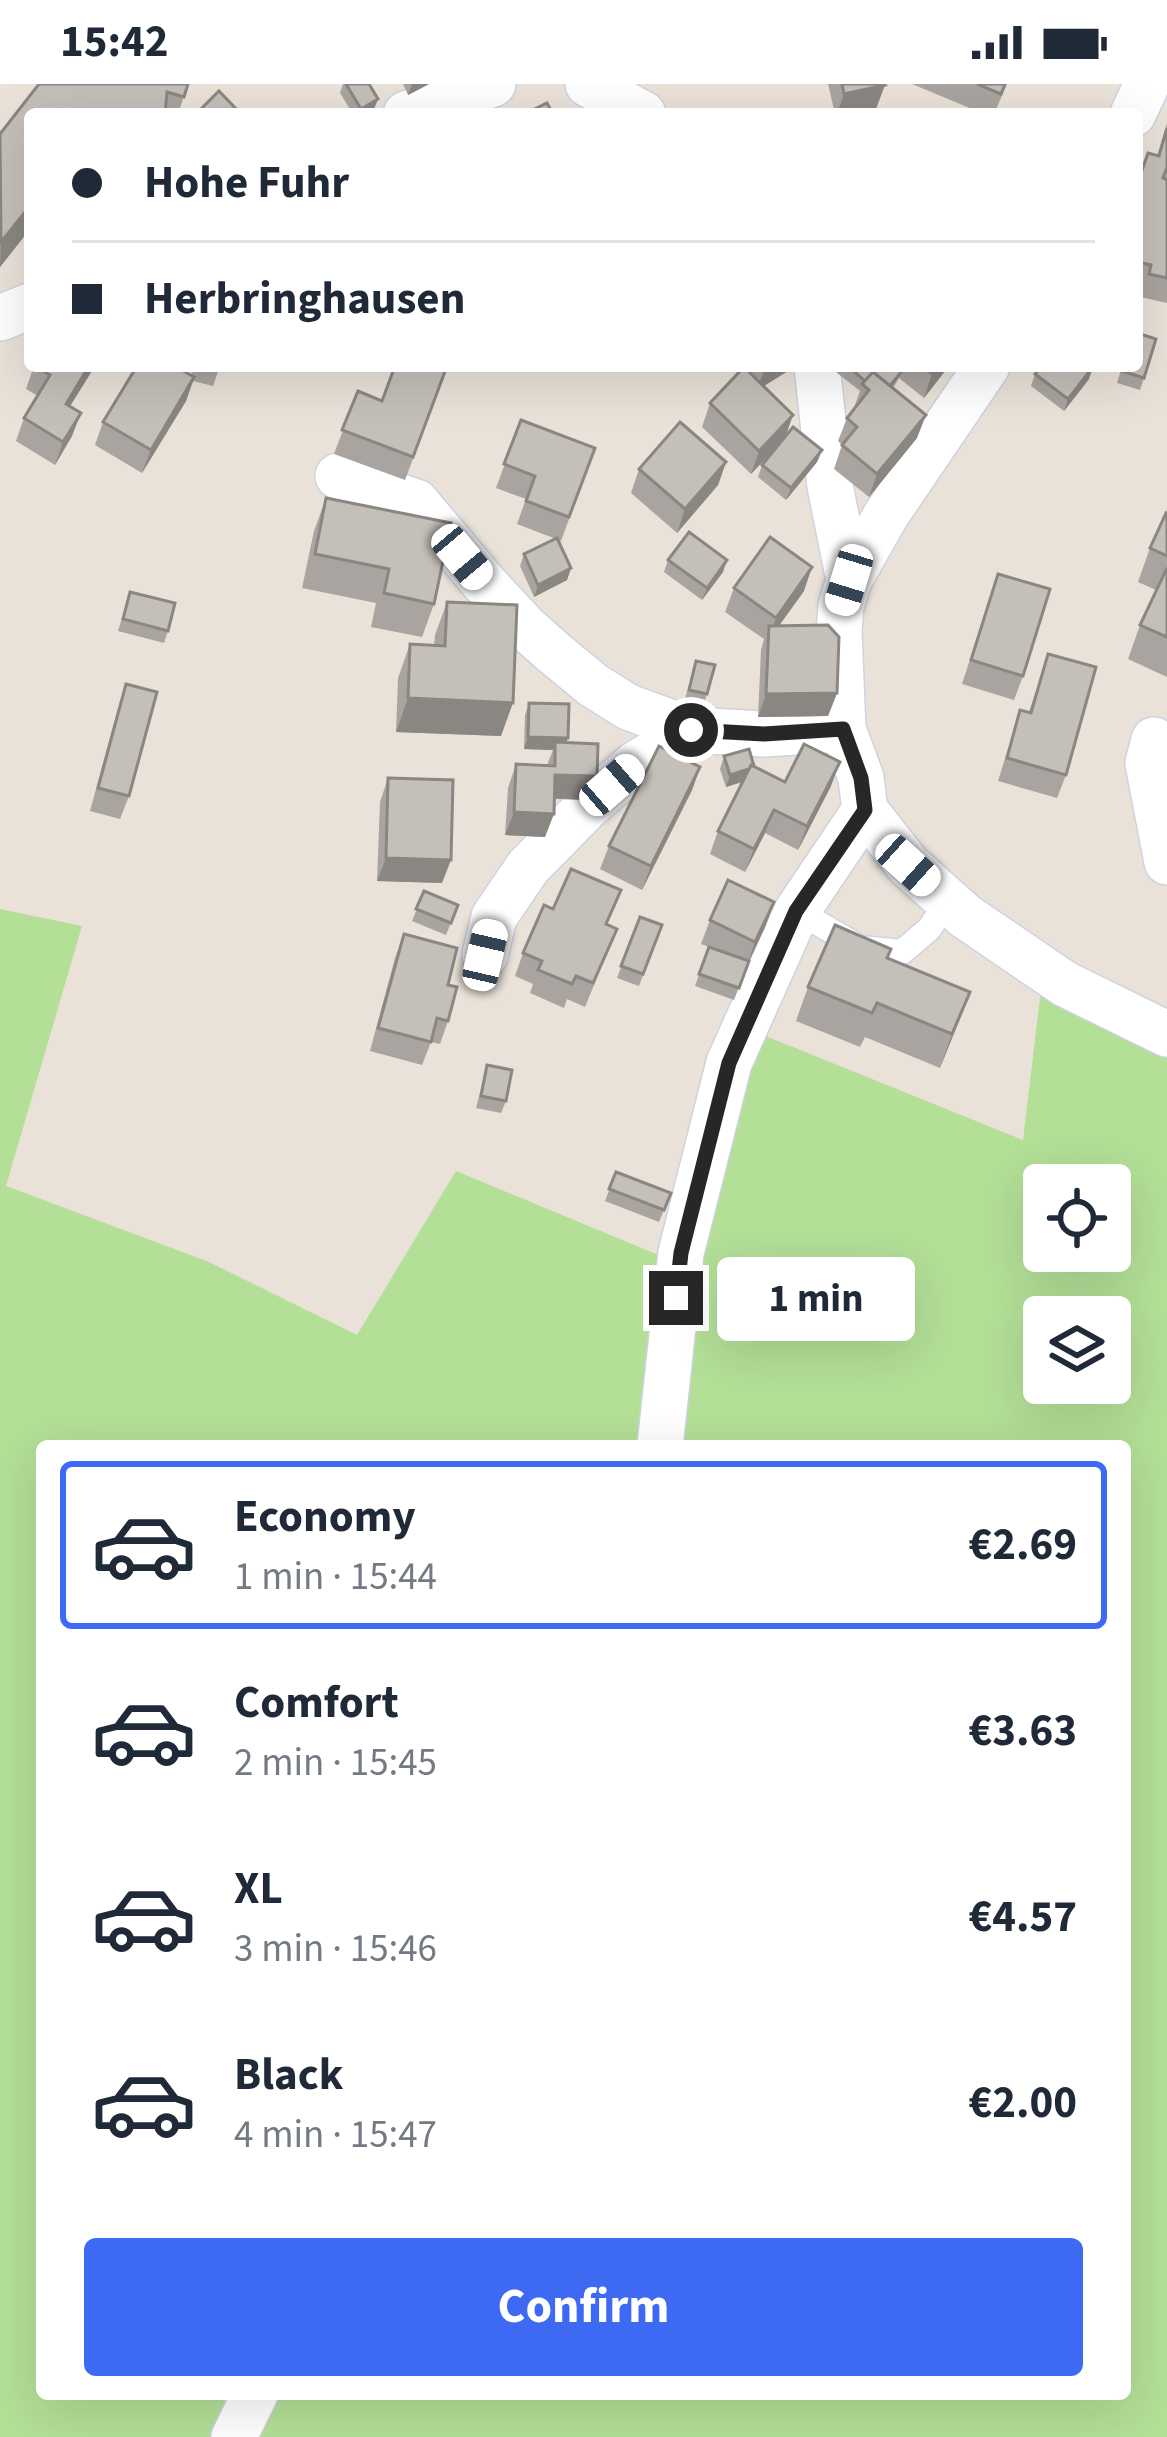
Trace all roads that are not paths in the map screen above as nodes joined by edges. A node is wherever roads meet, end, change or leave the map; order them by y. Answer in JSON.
{"nodes":[{"id":1,"x":493,"y":84,"type":"edge"},
{"id":2,"x":589,"y":84,"type":"edge"},
{"id":3,"x":423,"y":108,"type":"edge"},
{"id":4,"x":632,"y":108,"type":"edge"},
{"id":5,"x":819,"y":372,"type":"edge"},
{"id":6,"x":983,"y":372,"type":"edge"},
{"id":7,"x":338,"y":476,"type":"dead end"},
{"id":8,"x":849,"y":580,"type":"junction"},
{"id":9,"x":843,"y":729,"type":"junction"},
{"id":10,"x":691,"y":730,"type":"junction"},
{"id":11,"x":1154,"y":740,"type":"dead end"},
{"id":12,"x":865,"y":810,"type":"junction"},
{"id":13,"x":1167,"y":862,"type":"edge"},
{"id":14,"x":948,"y":901,"type":"junction"},
{"id":15,"x":796,"y":911,"type":"junction"},
{"id":16,"x":485,"y":955,"type":"dead end"},
{"id":17,"x":1165,"y":1026,"type":"edge"},
{"id":18,"x":661,"y":1440,"type":"edge"},
{"id":19,"x":252,"y":2400,"type":"edge"},
{"id":20,"x":234,"y":2437,"type":"edge"}],
"edges":[{"from":1,"to":3,"type":"street"},
{"from":2,"to":4,"type":"street"},
{"from":5,"to":8,"type":"street"},
{"from":6,"to":8,"type":"street"},
{"from":7,"to":10,"type":"street"},
{"from":8,"to":9,"type":"street"},
{"from":9,"to":10,"type":"street"},
{"from":9,"to":12,"type":"street"},
{"from":10,"to":16,"type":"street"},
{"from":11,"to":13,"type":"street"},
{"from":12,"to":14,"type":"street"},
{"from":12,"to":15,"type":"street"},
{"from":14,"to":15,"type":"lane"},
{"from":14,"to":17,"type":"street"},
{"from":15,"to":18,"type":"street"},
{"from":19,"to":20,"type":"street"}]}
